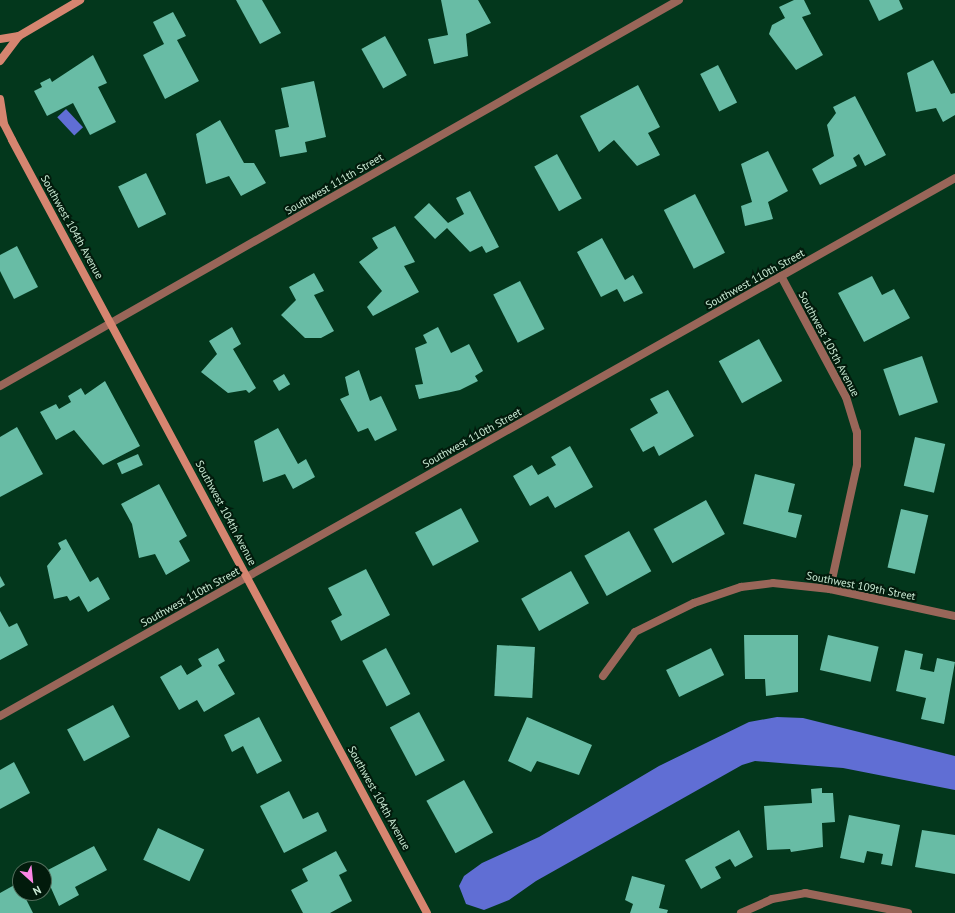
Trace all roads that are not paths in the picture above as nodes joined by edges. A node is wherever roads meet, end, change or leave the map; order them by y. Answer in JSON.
{"nodes":[{"id":1,"x":80,"y":0,"type":"edge"},
{"id":2,"x":679,"y":0,"type":"edge"},
{"id":3,"x":19,"y":36,"type":"junction"},
{"id":4,"x":0,"y":39,"type":"edge"},
{"id":5,"x":0,"y":61,"type":"edge"},
{"id":6,"x":0,"y":98,"type":"edge"},
{"id":7,"x":2,"y":123,"type":"edge"},
{"id":8,"x":955,"y":178,"type":"edge"},
{"id":9,"x":781,"y":276,"type":"junction"},
{"id":10,"x":112,"y":323,"type":"junction"},
{"id":11,"x":0,"y":386,"type":"edge"},
{"id":12,"x":247,"y":577,"type":"junction"},
{"id":13,"x":830,"y":589,"type":"junction"},
{"id":14,"x":955,"y":616,"type":"edge"},
{"id":15,"x":603,"y":676,"type":"dead end"},
{"id":16,"x":0,"y":716,"type":"edge"},
{"id":17,"x":427,"y":913,"type":"edge"},
{"id":18,"x":741,"y":913,"type":"edge"},
{"id":19,"x":908,"y":913,"type":"edge"}],
"edges":[{"from":1,"to":3,"type":"street"},
{"from":2,"to":10,"type":"street","name":"Southwest 111th Street"},
{"from":3,"to":4,"type":"street"},
{"from":3,"to":5,"type":"street"},
{"from":6,"to":7,"type":"street","name":"Southwest 104th Avenue"},
{"from":7,"to":10,"type":"street","name":"Southwest 104th Avenue"},
{"from":8,"to":9,"type":"street","name":"Southwest 110th Street"},
{"from":9,"to":12,"type":"street","name":"Southwest 110th Street"},
{"from":9,"to":13,"type":"street","name":"Southwest 105th Avenue"},
{"from":10,"to":11,"type":"street","name":"Southwest 111th Street"},
{"from":10,"to":12,"type":"street","name":"Southwest 104th Avenue"},
{"from":12,"to":16,"type":"street","name":"Southwest 110th Street"},
{"from":12,"to":17,"type":"street","name":"Southwest 104th Avenue"},
{"from":13,"to":14,"type":"street","name":"Southwest 109th Street"},
{"from":13,"to":15,"type":"street","name":"Southwest 109th Street"},
{"from":18,"to":19,"type":"street"}]}
